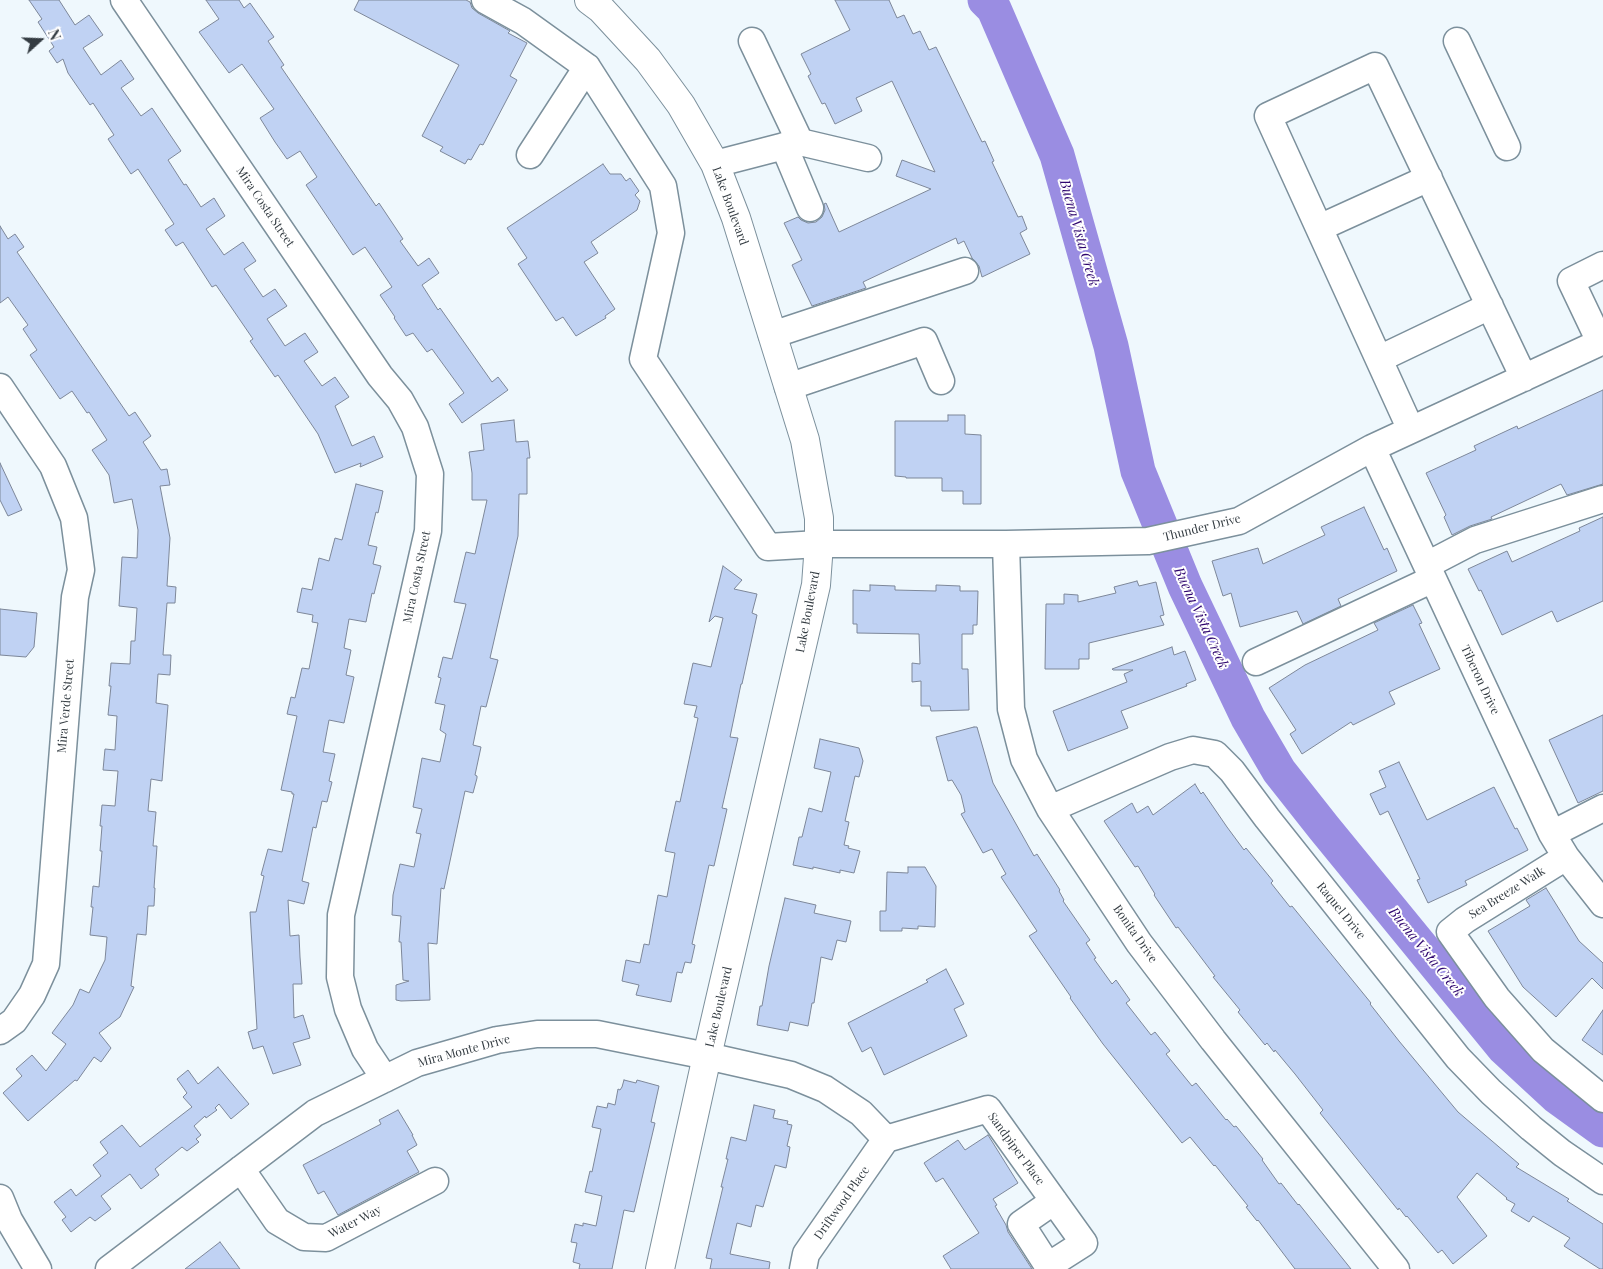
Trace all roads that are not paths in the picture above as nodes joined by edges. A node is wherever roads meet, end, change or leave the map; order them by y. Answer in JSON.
{"nodes":[{"id":1,"x":124,"y":0,"type":"edge"},
{"id":2,"x":485,"y":0,"type":"edge"},
{"id":3,"x":589,"y":0,"type":"edge"},
{"id":4,"x":752,"y":41,"type":"dead end"},
{"id":5,"x":1457,"y":41,"type":"dead end"},
{"id":6,"x":587,"y":66,"type":"junction"},
{"id":7,"x":792,"y":144,"type":"junction"},
{"id":8,"x":1507,"y":147,"type":"dead end"},
{"id":9,"x":530,"y":155,"type":"dead end"},
{"id":10,"x":868,"y":158,"type":"dead end"},
{"id":11,"x":715,"y":164,"type":"junction"},
{"id":12,"x":1429,"y":178,"type":"junction"},
{"id":13,"x":810,"y":208,"type":"dead end"},
{"id":14,"x":1319,"y":228,"type":"junction"},
{"id":15,"x":1603,"y":264,"type":"edge"},
{"id":16,"x":965,"y":271,"type":"dead end"},
{"id":17,"x":1490,"y":306,"type":"junction"},
{"id":18,"x":772,"y":335,"type":"junction"},
{"id":19,"x":1602,"y":342,"type":"edge"},
{"id":20,"x":1379,"y":359,"type":"junction"},
{"id":21,"x":1524,"y":378,"type":"junction"},
{"id":22,"x":941,"y":381,"type":"dead end"},
{"id":23,"x":0,"y":387,"type":"edge"},
{"id":24,"x":788,"y":387,"type":"junction"},
{"id":25,"x":1411,"y":430,"type":"junction"},
{"id":26,"x":1372,"y":448,"type":"junction"},
{"id":27,"x":1603,"y":500,"type":"edge"},
{"id":28,"x":819,"y":544,"type":"junction"},
{"id":29,"x":1006,"y":544,"type":"junction"},
{"id":30,"x":1430,"y":572,"type":"junction"},
{"id":31,"x":1256,"y":662,"type":"dead end"},
{"id":32,"x":1050,"y":808,"type":"junction"},
{"id":33,"x":1603,"y":808,"type":"edge"},
{"id":34,"x":1552,"y":834,"type":"junction"},
{"id":35,"x":1566,"y":857,"type":"junction"},
{"id":36,"x":1603,"y":904,"type":"edge"},
{"id":37,"x":0,"y":1031,"type":"edge"},
{"id":38,"x":707,"y":1056,"type":"junction"},
{"id":39,"x":385,"y":1079,"type":"junction"},
{"id":40,"x":1603,"y":1099,"type":"edge"},
{"id":41,"x":886,"y":1139,"type":"junction"},
{"id":42,"x":241,"y":1168,"type":"junction"},
{"id":43,"x":436,"y":1181,"type":"dead end"},
{"id":44,"x":1603,"y":1181,"type":"edge"},
{"id":45,"x":0,"y":1198,"type":"edge"},
{"id":46,"x":1054,"y":1201,"type":"dead end"},
{"id":47,"x":38,"y":1269,"type":"edge"},
{"id":48,"x":109,"y":1269,"type":"edge"},
{"id":49,"x":660,"y":1269,"type":"edge"},
{"id":50,"x":803,"y":1269,"type":"edge"},
{"id":51,"x":1396,"y":1269,"type":"edge"}],
"edges":[{"from":1,"to":39,"type":"street","name":"Mira Costa Street"},
{"from":2,"to":6,"type":"street"},
{"from":3,"to":11,"type":"main road","name":"Lake Boulevard"},
{"from":4,"to":7,"type":"street"},
{"from":5,"to":8,"type":"street"},
{"from":6,"to":9,"type":"street"},
{"from":6,"to":28,"type":"street","name":"Thunder Drive"},
{"from":7,"to":10,"type":"street"},
{"from":7,"to":11,"type":"street"},
{"from":7,"to":13,"type":"street"},
{"from":11,"to":18,"type":"main road","name":"Lake Boulevard"},
{"from":12,"to":14,"type":"street"},
{"from":12,"to":14,"type":"street"},
{"from":12,"to":17,"type":"street"},
{"from":14,"to":20,"type":"street"},
{"from":15,"to":19,"type":"street"},
{"from":16,"to":18,"type":"street"},
{"from":17,"to":20,"type":"street"},
{"from":17,"to":21,"type":"street"},
{"from":18,"to":24,"type":"main road","name":"Lake Boulevard"},
{"from":19,"to":21,"type":"street","name":"Thunder Drive"},
{"from":20,"to":25,"type":"street"},
{"from":21,"to":25,"type":"street","name":"Thunder Drive"},
{"from":22,"to":24,"type":"street"},
{"from":23,"to":37,"type":"street","name":"Mira Verde Street"},
{"from":24,"to":28,"type":"main road","name":"Lake Boulevard"},
{"from":25,"to":26,"type":"street","name":"Thunder Drive"},
{"from":26,"to":29,"type":"street","name":"Thunder Drive"},
{"from":26,"to":30,"type":"street","name":"Tiberon Drive"},
{"from":27,"to":30,"type":"street"},
{"from":28,"to":29,"type":"street","name":"Thunder Drive"},
{"from":28,"to":38,"type":"main road","name":"Lake Boulevard"},
{"from":29,"to":32,"type":"street","name":"Bonita Drive"},
{"from":30,"to":31,"type":"street"},
{"from":30,"to":34,"type":"street","name":"Tiberon Drive"},
{"from":32,"to":44,"type":"street","name":"Raquel Drive"},
{"from":32,"to":51,"type":"street","name":"Bonita Drive"},
{"from":33,"to":34,"type":"street"},
{"from":34,"to":35,"type":"street","name":"Tiberon Drive"},
{"from":35,"to":36,"type":"street","name":"Tiberon Drive"},
{"from":35,"to":40,"type":"street","name":"Sea Breeze Walk"},
{"from":38,"to":39,"type":"street","name":"Mira Monte Drive"},
{"from":38,"to":41,"type":"street","name":"Mira Monte Drive"},
{"from":38,"to":49,"type":"main road","name":"Lake Boulevard"},
{"from":39,"to":42,"type":"street","name":"Mira Monte Drive"},
{"from":41,"to":46,"type":"street","name":"Sandpiper Place"},
{"from":41,"to":50,"type":"street","name":"Driftwood Place"},
{"from":42,"to":43,"type":"street","name":"Water Way"},
{"from":42,"to":48,"type":"street","name":"Mira Monte Drive"},
{"from":45,"to":47,"type":"street"}]}
